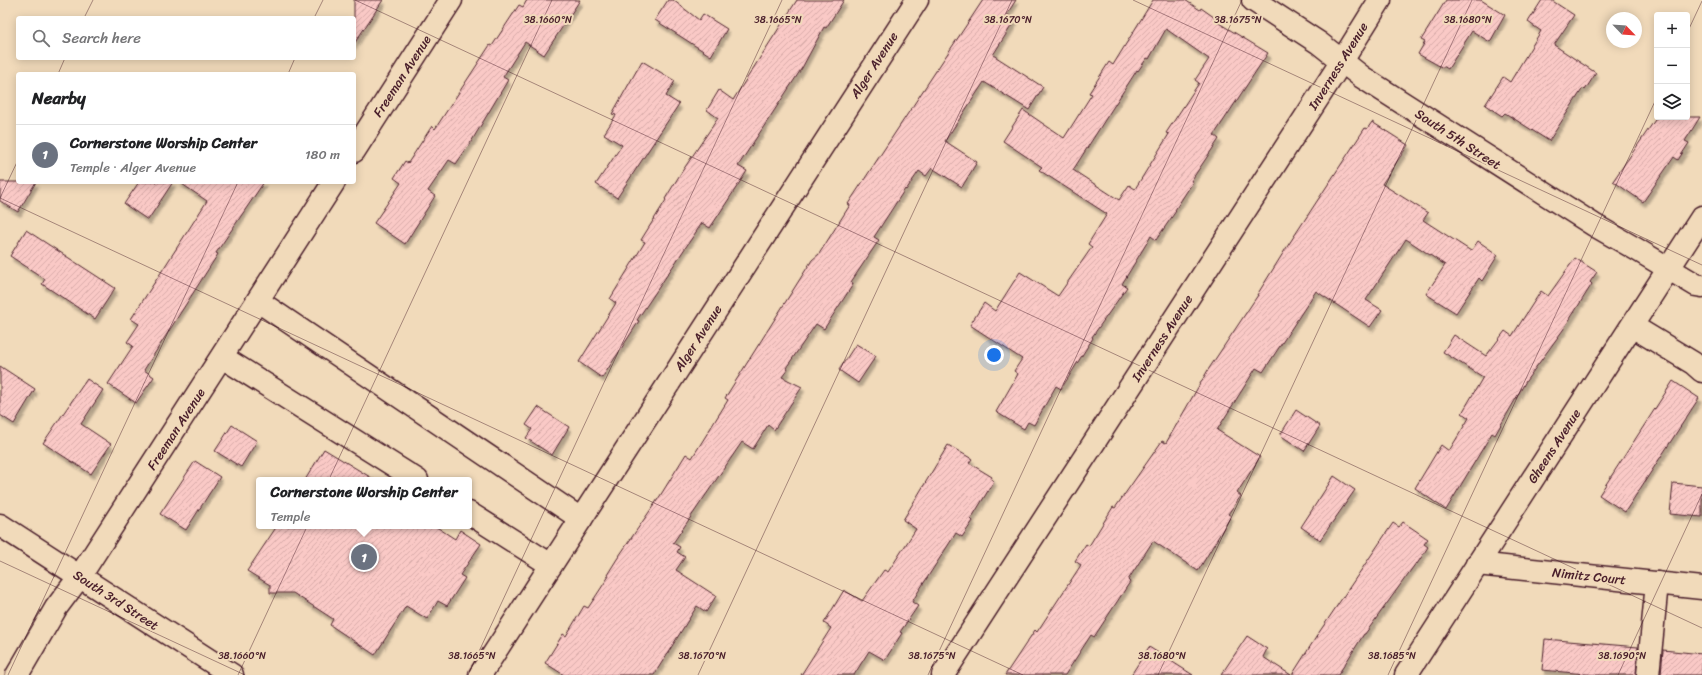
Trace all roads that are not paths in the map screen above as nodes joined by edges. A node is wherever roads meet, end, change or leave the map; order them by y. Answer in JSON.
{"nodes":[{"id":1,"x":451,"y":0,"type":"edge"},
{"id":2,"x":917,"y":0,"type":"edge"},
{"id":3,"x":1253,"y":0,"type":"edge"},
{"id":4,"x":1380,"y":0,"type":"edge"},
{"id":5,"x":1342,"y":61,"type":"junction"},
{"id":6,"x":356,"y":148,"type":"edge"},
{"id":7,"x":333,"y":184,"type":"edge"},
{"id":8,"x":1702,"y":217,"type":"edge"},
{"id":9,"x":1668,"y":269,"type":"junction"},
{"id":10,"x":1702,"y":286,"type":"edge"},
{"id":11,"x":258,"y":301,"type":"junction"},
{"id":12,"x":1632,"y":326,"type":"junction"},
{"id":13,"x":222,"y":357,"type":"junction"},
{"id":14,"x":1702,"y":371,"type":"edge"},
{"id":15,"x":412,"y":477,"type":"edge"},
{"id":16,"x":472,"y":515,"type":"edge"},
{"id":17,"x":581,"y":519,"type":"junction"},
{"id":18,"x":0,"y":525,"type":"edge"},
{"id":19,"x":1477,"y":564,"type":"junction"},
{"id":20,"x":551,"y":566,"type":"junction"},
{"id":21,"x":80,"y":576,"type":"junction"},
{"id":22,"x":1657,"y":583,"type":"junction"},
{"id":23,"x":1702,"y":588,"type":"edge"},
{"id":24,"x":17,"y":675,"type":"edge"},
{"id":25,"x":232,"y":675,"type":"edge"},
{"id":26,"x":480,"y":675,"type":"edge"},
{"id":27,"x":943,"y":675,"type":"edge"},
{"id":28,"x":1406,"y":675,"type":"edge"},
{"id":29,"x":1648,"y":675,"type":"edge"}],
"edges":[{"from":1,"to":6,"type":"street","name":"Freeman Avenue"},
{"from":2,"to":17,"type":"street","name":"Alger Avenue"},
{"from":3,"to":5,"type":"street","name":"South 5th Street"},
{"from":4,"to":5,"type":"street","name":"Inverness Avenue"},
{"from":5,"to":9,"type":"street","name":"South 5th Street"},
{"from":5,"to":27,"type":"street","name":"Inverness Avenue"},
{"from":7,"to":11,"type":"street","name":"Freeman Avenue"},
{"from":8,"to":9,"type":"street","name":"Gheens Avenue"},
{"from":9,"to":10,"type":"street","name":"South 5th Street"},
{"from":9,"to":12,"type":"street","name":"Gheens Avenue"},
{"from":11,"to":13,"type":"street","name":"Freeman Avenue"},
{"from":11,"to":17,"type":"street"},
{"from":12,"to":14,"type":"street"},
{"from":12,"to":19,"type":"street","name":"Gheens Avenue"},
{"from":13,"to":15,"type":"street"},
{"from":13,"to":21,"type":"street","name":"Freeman Avenue"},
{"from":16,"to":20,"type":"street"},
{"from":17,"to":20,"type":"street","name":"Alger Avenue"},
{"from":18,"to":21,"type":"street","name":"South 3rd Street"},
{"from":19,"to":22,"type":"street","name":"Nimitz Court"},
{"from":19,"to":28,"type":"street","name":"Gheens Avenue"},
{"from":20,"to":26,"type":"street","name":"Alger Avenue"},
{"from":21,"to":24,"type":"street","name":"Freeman Avenue"},
{"from":21,"to":25,"type":"street","name":"South 3rd Street"},
{"from":22,"to":23,"type":"street","name":"Nimitz Court"},
{"from":22,"to":29,"type":"street"}]}
